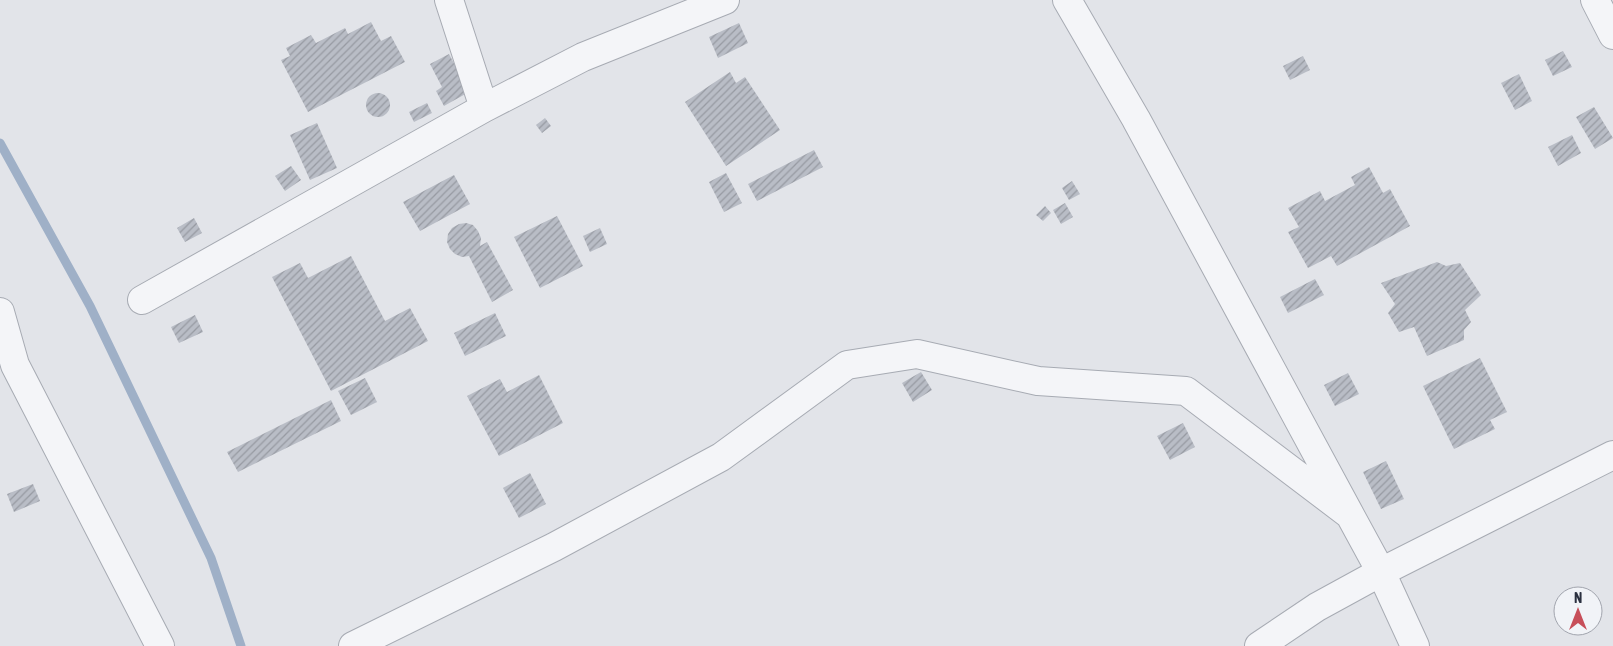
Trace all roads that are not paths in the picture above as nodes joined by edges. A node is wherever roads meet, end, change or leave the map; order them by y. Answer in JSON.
{"nodes":[{"id":1,"x":449,"y":0,"type":"edge"},
{"id":2,"x":725,"y":0,"type":"edge"},
{"id":3,"x":1067,"y":0,"type":"edge"},
{"id":4,"x":1595,"y":0,"type":"edge"},
{"id":5,"x":1613,"y":35,"type":"edge"},
{"id":6,"x":484,"y":108,"type":"junction"},
{"id":7,"x":142,"y":300,"type":"dead end"},
{"id":8,"x":0,"y":312,"type":"edge"},
{"id":9,"x":1613,"y":455,"type":"edge"},
{"id":10,"x":1350,"y":514,"type":"junction"},
{"id":11,"x":1381,"y":572,"type":"junction"},
{"id":12,"x":160,"y":646,"type":"edge"},
{"id":13,"x":353,"y":646,"type":"edge"},
{"id":14,"x":1259,"y":646,"type":"edge"},
{"id":15,"x":1415,"y":646,"type":"edge"}],
"edges":[{"from":1,"to":6,"type":"street"},
{"from":2,"to":6,"type":"street"},
{"from":3,"to":10,"type":"street"},
{"from":4,"to":5,"type":"street"},
{"from":6,"to":7,"type":"street"},
{"from":8,"to":12,"type":"street"},
{"from":9,"to":11,"type":"street"},
{"from":10,"to":11,"type":"street"},
{"from":10,"to":13,"type":"street"},
{"from":11,"to":14,"type":"street"},
{"from":11,"to":15,"type":"street"}]}
